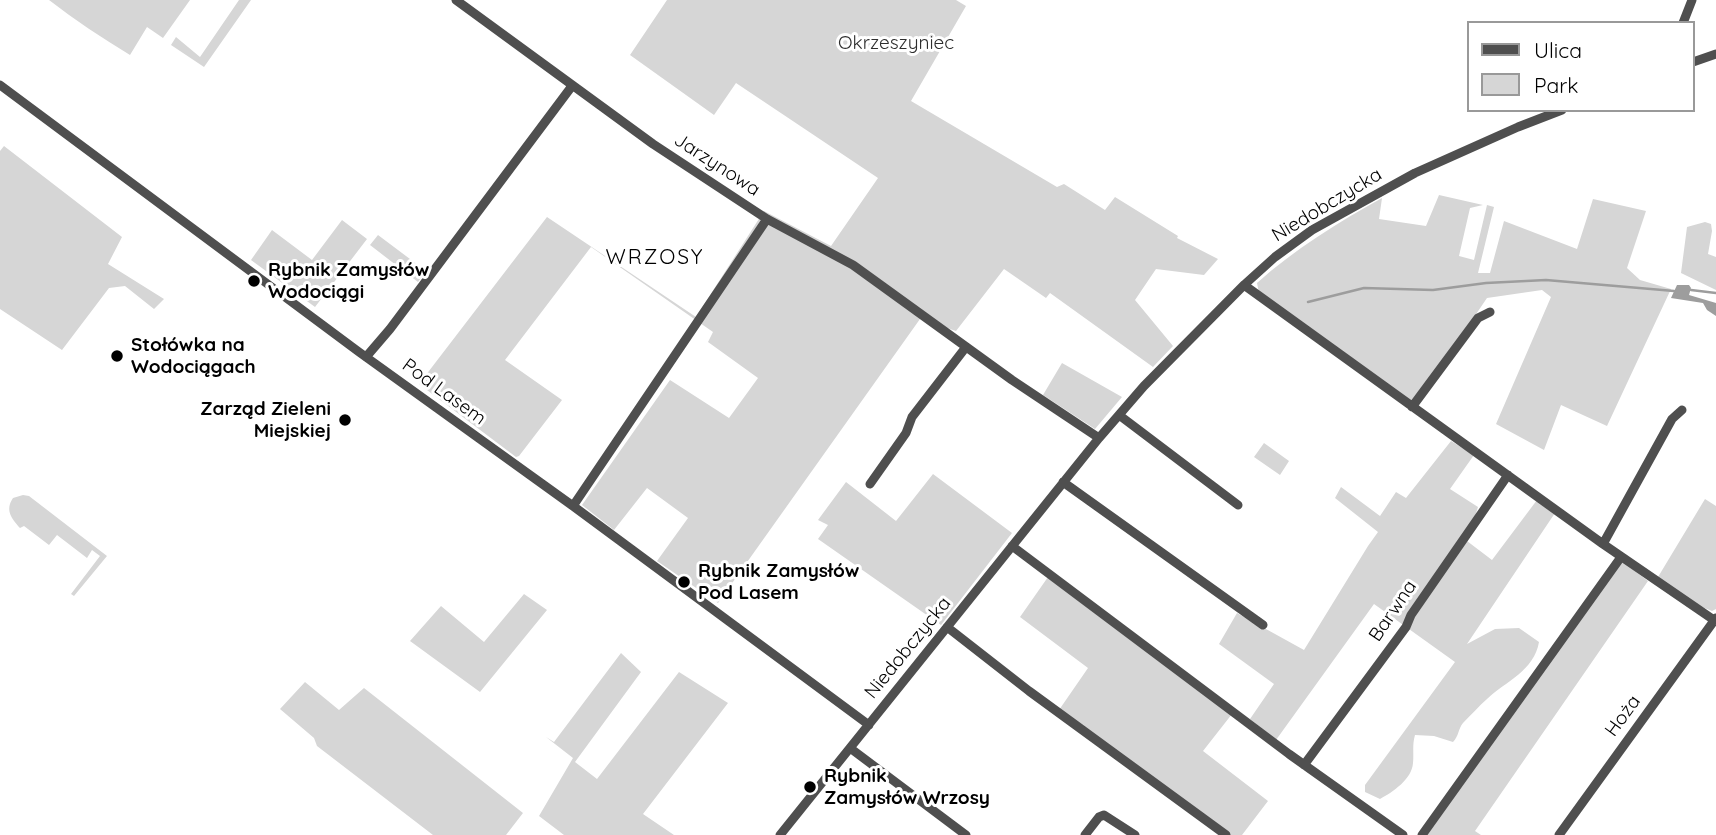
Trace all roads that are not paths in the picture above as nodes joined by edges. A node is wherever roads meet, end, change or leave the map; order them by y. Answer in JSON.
{"nodes":[{"id":1,"x":456,"y":0,"type":"edge"},
{"id":2,"x":1692,"y":0,"type":"edge"},
{"id":3,"x":1684,"y":21,"type":"edge"},
{"id":4,"x":1716,"y":54,"type":"edge"},
{"id":5,"x":1695,"y":61,"type":"edge"},
{"id":6,"x":0,"y":85,"type":"edge"},
{"id":7,"x":572,"y":86,"type":"junction"},
{"id":8,"x":1558,"y":112,"type":"edge"},
{"id":9,"x":767,"y":219,"type":"junction"},
{"id":10,"x":1244,"y":285,"type":"junction"},
{"id":11,"x":1490,"y":312,"type":"dead end"},
{"id":12,"x":966,"y":347,"type":"junction"},
{"id":13,"x":366,"y":357,"type":"junction"},
{"id":14,"x":1412,"y":407,"type":"junction"},
{"id":15,"x":1682,"y":410,"type":"dead end"},
{"id":16,"x":1119,"y":415,"type":"junction"},
{"id":17,"x":1099,"y":438,"type":"junction"},
{"id":18,"x":1508,"y":475,"type":"junction"},
{"id":19,"x":1063,"y":482,"type":"junction"},
{"id":20,"x":870,"y":484,"type":"dead end"},
{"id":21,"x":1238,"y":505,"type":"dead end"},
{"id":22,"x":573,"y":506,"type":"junction"},
{"id":23,"x":1603,"y":544,"type":"junction"},
{"id":24,"x":1012,"y":546,"type":"junction"},
{"id":25,"x":1621,"y":557,"type":"junction"},
{"id":26,"x":1715,"y":618,"type":"edge"},
{"id":27,"x":1263,"y":625,"type":"dead end"},
{"id":28,"x":947,"y":627,"type":"junction"},
{"id":29,"x":869,"y":725,"type":"junction"},
{"id":30,"x":850,"y":748,"type":"junction"},
{"id":31,"x":1304,"y":765,"type":"junction"},
{"id":32,"x":780,"y":835,"type":"edge"},
{"id":33,"x":966,"y":835,"type":"edge"},
{"id":34,"x":1085,"y":835,"type":"edge"},
{"id":35,"x":1135,"y":835,"type":"edge"},
{"id":36,"x":1226,"y":835,"type":"edge"},
{"id":37,"x":1404,"y":835,"type":"edge"},
{"id":38,"x":1422,"y":835,"type":"edge"},
{"id":39,"x":1559,"y":835,"type":"edge"}],
"edges":[{"from":1,"to":7,"type":"street","name":"Jarzynowa"},
{"from":2,"to":3,"type":"street"},
{"from":4,"to":5,"type":"street"},
{"from":6,"to":13,"type":"street","name":"Pod Lasem"},
{"from":7,"to":9,"type":"street","name":"Jarzynowa"},
{"from":7,"to":13,"type":"street"},
{"from":8,"to":10,"type":"street","name":"Niedobczycka"},
{"from":9,"to":12,"type":"street","name":"Jarzynowa"},
{"from":9,"to":22,"type":"street"},
{"from":10,"to":14,"type":"street"},
{"from":10,"to":16,"type":"street","name":"Niedobczycka"},
{"from":11,"to":14,"type":"street"},
{"from":12,"to":17,"type":"street","name":"Jarzynowa"},
{"from":12,"to":20,"type":"street"},
{"from":13,"to":22,"type":"street","name":"Pod Lasem"},
{"from":14,"to":18,"type":"street"},
{"from":15,"to":23,"type":"street"},
{"from":16,"to":17,"type":"street","name":"Niedobczycka"},
{"from":16,"to":21,"type":"street"},
{"from":17,"to":19,"type":"street","name":"Niedobczycka"},
{"from":18,"to":23,"type":"street"},
{"from":18,"to":31,"type":"street","name":"Barwna"},
{"from":19,"to":24,"type":"street","name":"Niedobczycka"},
{"from":19,"to":27,"type":"street"},
{"from":22,"to":29,"type":"street","name":"Pod Lasem"},
{"from":23,"to":25,"type":"street"},
{"from":24,"to":28,"type":"street","name":"Niedobczycka"},
{"from":24,"to":31,"type":"street"},
{"from":25,"to":26,"type":"street"},
{"from":25,"to":38,"type":"street"},
{"from":26,"to":39,"type":"street","name":"Hoża"},
{"from":28,"to":29,"type":"street","name":"Niedobczycka"},
{"from":28,"to":36,"type":"street"},
{"from":29,"to":30,"type":"street","name":"Niedobczycka"},
{"from":30,"to":32,"type":"street","name":"Niedobczycka"},
{"from":30,"to":33,"type":"street"},
{"from":31,"to":37,"type":"street"},
{"from":34,"to":35,"type":"street"}]}
